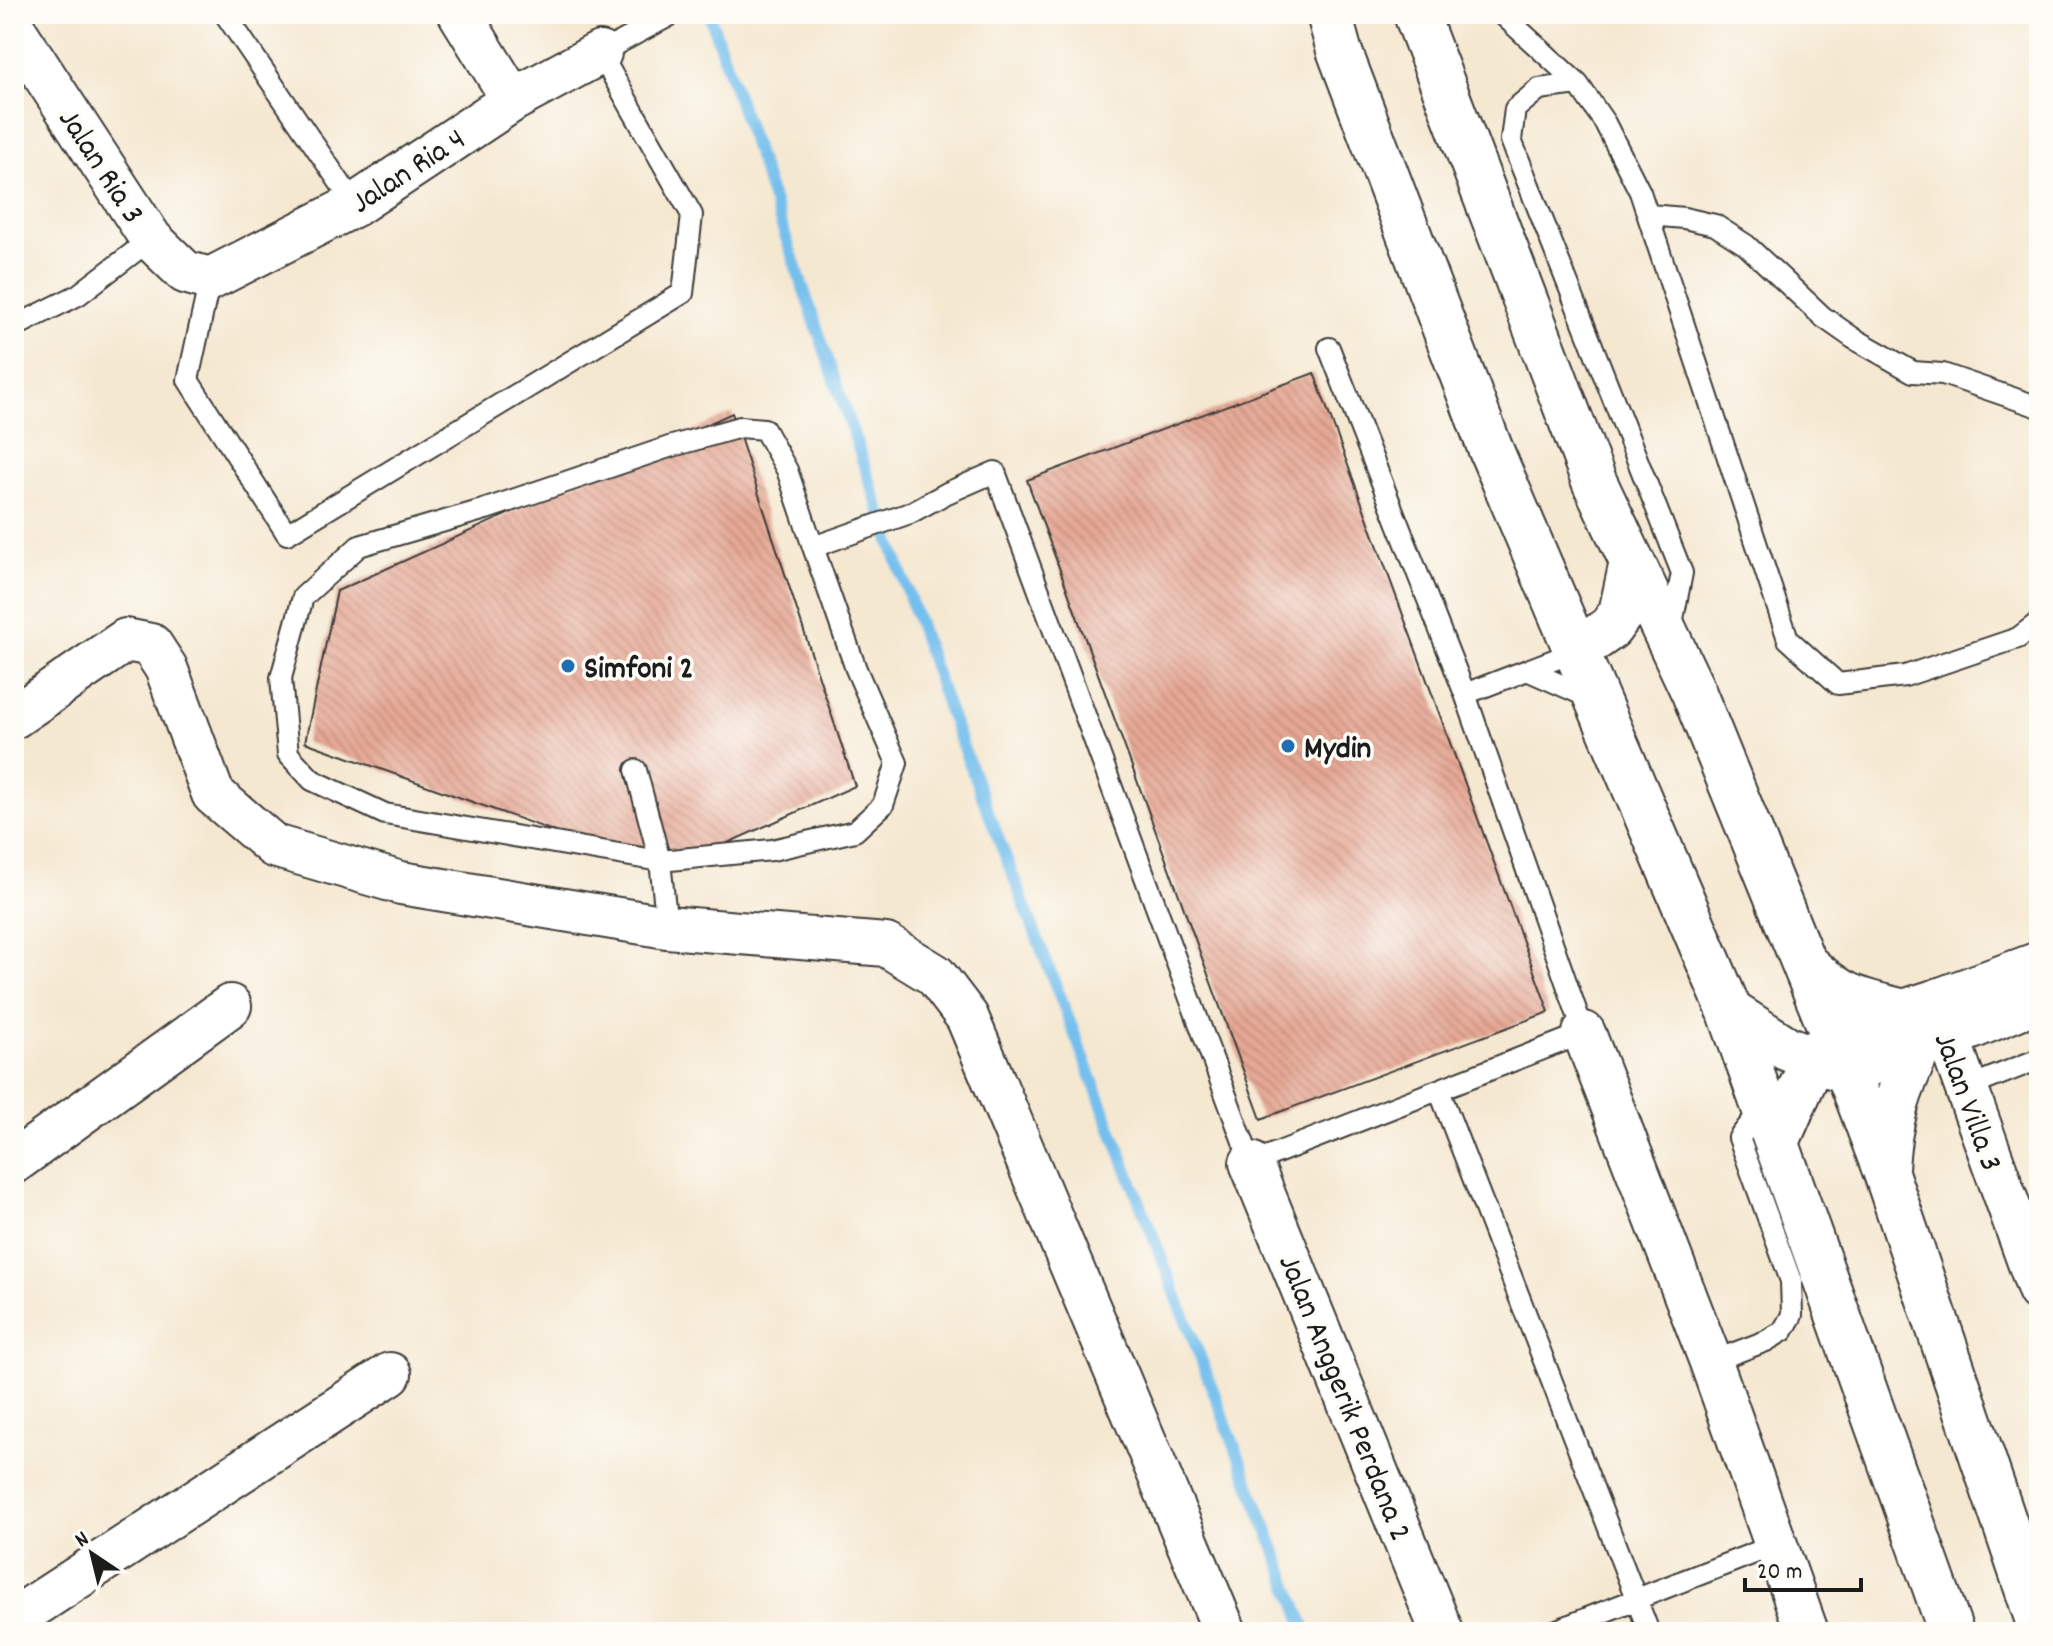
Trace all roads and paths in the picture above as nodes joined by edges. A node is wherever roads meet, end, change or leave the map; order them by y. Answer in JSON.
{"nodes":[{"id":1,"x":225,"y":14,"type":"edge"},
{"id":2,"x":460,"y":14,"type":"edge"},
{"id":3,"x":673,"y":14,"type":"edge"},
{"id":4,"x":1329,"y":14,"type":"edge"},
{"id":5,"x":1416,"y":14,"type":"edge"},
{"id":6,"x":1502,"y":14,"type":"edge"},
{"id":7,"x":14,"y":29,"type":"edge"},
{"id":8,"x":600,"y":53,"type":"junction"},
{"id":9,"x":1578,"y":84,"type":"junction"},
{"id":10,"x":513,"y":100,"type":"junction"},
{"id":11,"x":355,"y":205,"type":"junction"},
{"id":12,"x":1649,"y":215,"type":"junction"},
{"id":13,"x":151,"y":239,"type":"junction"},
{"id":14,"x":210,"y":279,"type":"junction"},
{"id":15,"x":14,"y":327,"type":"edge"},
{"id":16,"x":1329,"y":348,"type":"dead end"},
{"id":17,"x":2039,"y":407,"type":"edge"},
{"id":18,"x":813,"y":547,"type":"junction"},
{"id":19,"x":1632,"y":562,"type":"junction"},
{"id":20,"x":2039,"y":622,"type":"edge"},
{"id":21,"x":1669,"y":642,"type":"junction"},
{"id":22,"x":1577,"y":651,"type":"junction"},
{"id":23,"x":1527,"y":670,"type":"junction"},
{"id":24,"x":1465,"y":694,"type":"junction"},
{"id":25,"x":1600,"y":702,"type":"junction"},
{"id":26,"x":14,"y":717,"type":"edge"},
{"id":27,"x":636,"y":770,"type":"dead end"},
{"id":28,"x":660,"y":861,"type":"junction"},
{"id":29,"x":667,"y":927,"type":"junction"},
{"id":30,"x":2039,"y":963,"type":"edge"},
{"id":31,"x":1805,"y":964,"type":"junction"},
{"id":32,"x":2039,"y":1000,"type":"edge"},
{"id":33,"x":230,"y":1006,"type":"dead end"},
{"id":34,"x":1730,"y":1012,"type":"junction"},
{"id":35,"x":1925,"y":1025,"type":"junction"},
{"id":36,"x":1584,"y":1033,"type":"junction"},
{"id":37,"x":1832,"y":1055,"type":"junction"},
{"id":38,"x":2039,"y":1059,"type":"edge"},
{"id":39,"x":1966,"y":1088,"type":"junction"},
{"id":40,"x":1439,"y":1090,"type":"junction"},
{"id":41,"x":1771,"y":1123,"type":"junction"},
{"id":42,"x":14,"y":1162,"type":"edge"},
{"id":43,"x":1251,"y":1163,"type":"junction"},
{"id":44,"x":1886,"y":1173,"type":"junction"},
{"id":45,"x":2039,"y":1290,"type":"edge"},
{"id":46,"x":1711,"y":1362,"type":"junction"},
{"id":47,"x":390,"y":1374,"type":"dead end"},
{"id":48,"x":1775,"y":1545,"type":"junction"},
{"id":49,"x":1636,"y":1599,"type":"junction"},
{"id":50,"x":14,"y":1619,"type":"edge"},
{"id":51,"x":2039,"y":1624,"type":"edge"},
{"id":52,"x":1225,"y":1632,"type":"edge"},
{"id":53,"x":1442,"y":1632,"type":"edge"},
{"id":54,"x":1552,"y":1632,"type":"edge"},
{"id":55,"x":1649,"y":1632,"type":"edge"},
{"id":56,"x":1807,"y":1632,"type":"edge"},
{"id":57,"x":1951,"y":1632,"type":"edge"}],
"edges":[{"from":1,"to":11,"type":"lane"},
{"from":2,"to":10,"type":"street"},
{"from":3,"to":8,"type":"lane"},
{"from":4,"to":22,"type":"street"},
{"from":5,"to":19,"type":"street"},
{"from":6,"to":9,"type":"lane"},
{"from":7,"to":13,"type":"street","name":"Jalan Ria 3"},
{"from":8,"to":10,"type":"street","name":"Jalan Ria 4"},
{"from":8,"to":14,"type":"lane"},
{"from":9,"to":12,"type":"lane"},
{"from":9,"to":21,"type":"lane"},
{"from":10,"to":11,"type":"street","name":"Jalan Ria 4"},
{"from":11,"to":14,"type":"street","name":"Jalan Ria 4"},
{"from":12,"to":17,"type":"lane"},
{"from":12,"to":20,"type":"lane"},
{"from":13,"to":14,"type":"street","name":"Jalan Ria 3"},
{"from":13,"to":15,"type":"lane"},
{"from":16,"to":24,"type":"lane"},
{"from":18,"to":28,"type":"lane"},
{"from":18,"to":28,"type":"lane"},
{"from":18,"to":43,"type":"lane"},
{"from":19,"to":21,"type":"street"},
{"from":19,"to":22,"type":"street"},
{"from":21,"to":31,"type":"street"},
{"from":22,"to":23,"type":"lane"},
{"from":22,"to":25,"type":"street"},
{"from":23,"to":24,"type":"lane"},
{"from":23,"to":25,"type":"lane"},
{"from":24,"to":36,"type":"lane"},
{"from":25,"to":34,"type":"street"},
{"from":26,"to":29,"type":"street"},
{"from":27,"to":28,"type":"lane"},
{"from":28,"to":29,"type":"lane"},
{"from":29,"to":52,"type":"street"},
{"from":30,"to":35,"type":"street"},
{"from":31,"to":35,"type":"street"},
{"from":31,"to":37,"type":"street"},
{"from":32,"to":35,"type":"street"},
{"from":33,"to":42,"type":"street"},
{"from":34,"to":37,"type":"street"},
{"from":34,"to":41,"type":"street"},
{"from":35,"to":37,"type":"street"},
{"from":35,"to":39,"type":"street","name":"Jalan Villa 3"},
{"from":35,"to":44,"type":"street"},
{"from":36,"to":40,"type":"lane"},
{"from":36,"to":46,"type":"street"},
{"from":37,"to":41,"type":"street"},
{"from":37,"to":44,"type":"street"},
{"from":38,"to":39,"type":"lane"},
{"from":39,"to":45,"type":"street","name":"Jalan Villa 3"},
{"from":40,"to":43,"type":"lane"},
{"from":40,"to":49,"type":"lane"},
{"from":41,"to":46,"type":"lane"},
{"from":41,"to":57,"type":"street"},
{"from":43,"to":53,"type":"street","name":"Jalan Anggerik Perdana 2"},
{"from":44,"to":51,"type":"street"},
{"from":46,"to":48,"type":"street"},
{"from":47,"to":50,"type":"street"},
{"from":48,"to":49,"type":"lane"},
{"from":48,"to":56,"type":"street"},
{"from":49,"to":54,"type":"lane"},
{"from":49,"to":55,"type":"lane"}]}
